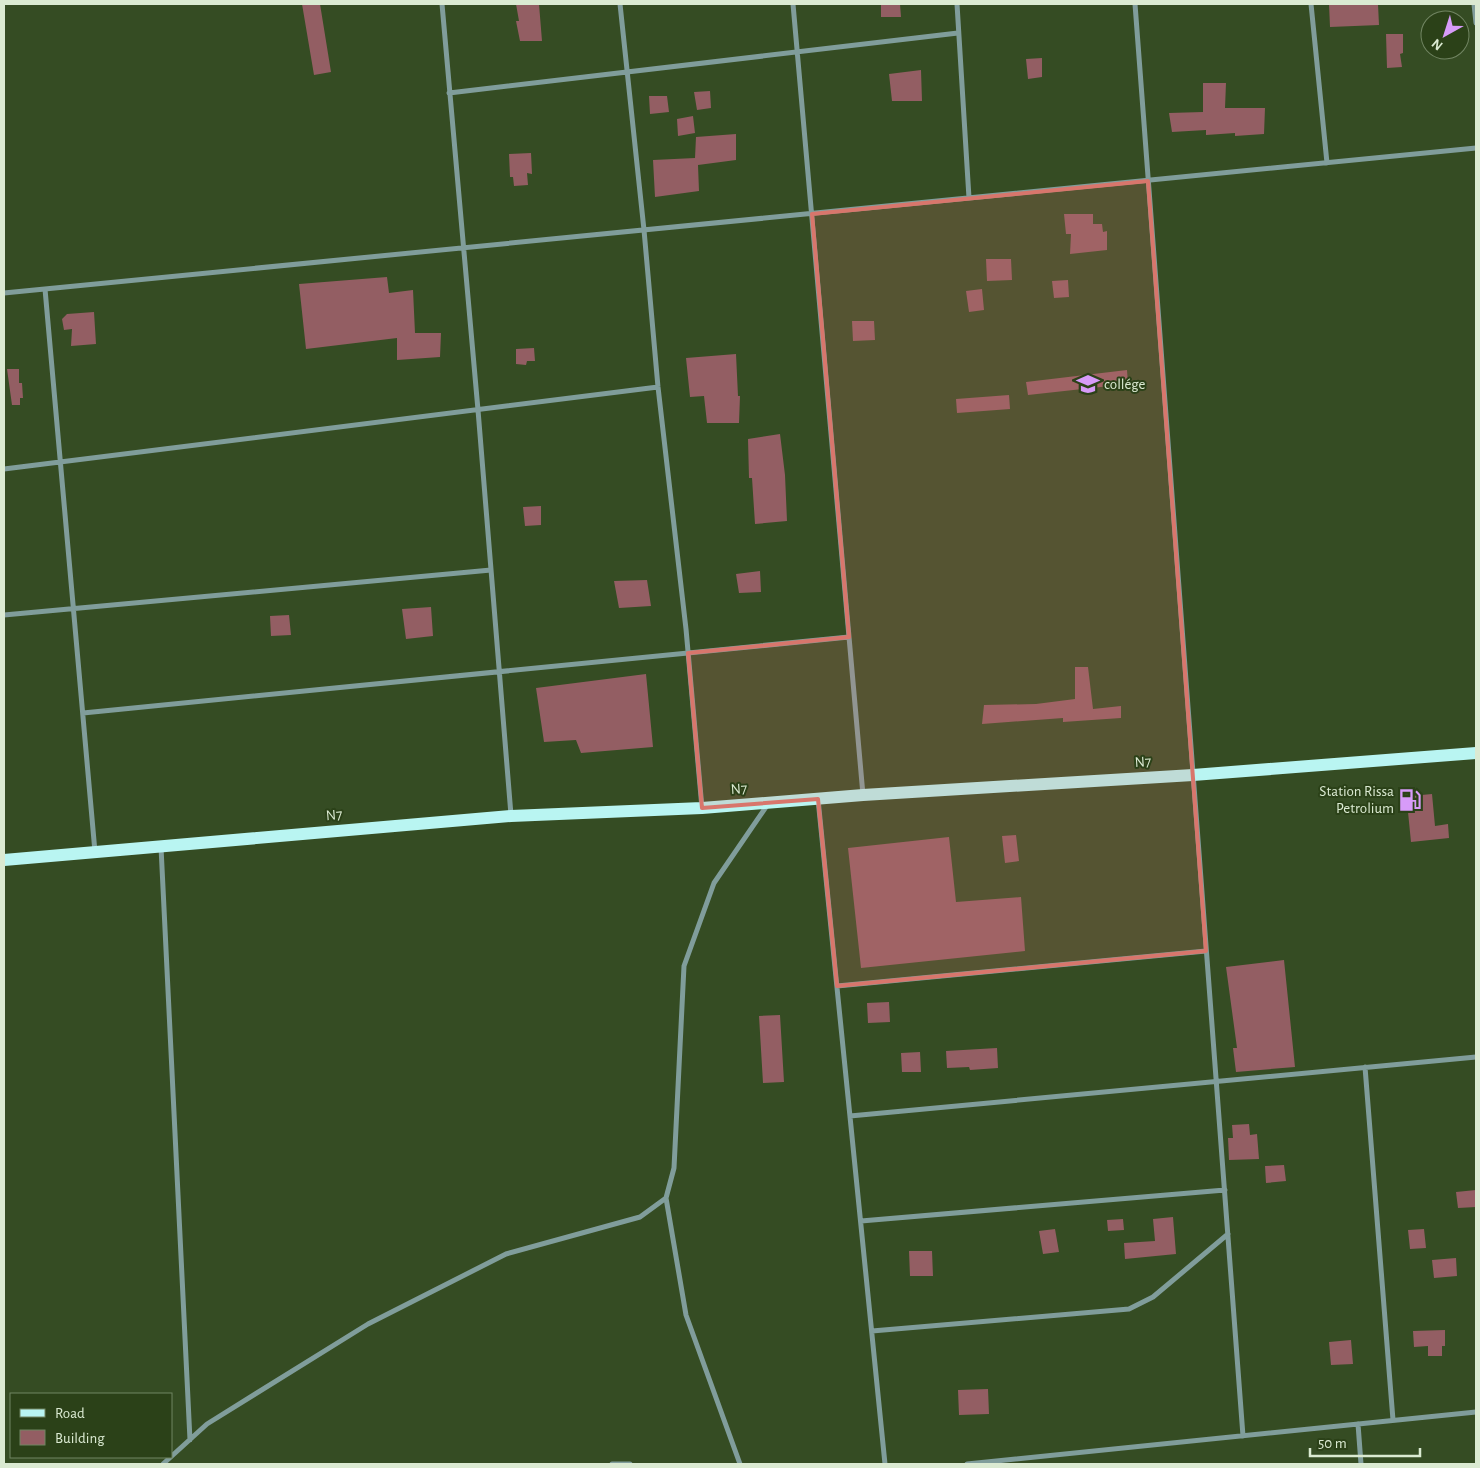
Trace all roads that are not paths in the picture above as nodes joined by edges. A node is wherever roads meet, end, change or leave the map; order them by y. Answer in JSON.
{"nodes":[{"id":1,"x":442,"y":4,"type":"edge"},
{"id":2,"x":620,"y":4,"type":"edge"},
{"id":3,"x":793,"y":4,"type":"edge"},
{"id":4,"x":956,"y":4,"type":"edge"},
{"id":5,"x":1134,"y":4,"type":"edge"},
{"id":6,"x":1311,"y":4,"type":"edge"},
{"id":7,"x":1474,"y":4,"type":"edge"},
{"id":8,"x":1476,"y":23,"type":"edge"},
{"id":9,"x":958,"y":33,"type":"junction"},
{"id":10,"x":797,"y":52,"type":"junction"},
{"id":11,"x":628,"y":72,"type":"junction"},
{"id":12,"x":449,"y":93,"type":"junction"},
{"id":13,"x":1476,"y":148,"type":"edge"},
{"id":14,"x":1327,"y":163,"type":"junction"},
{"id":15,"x":1148,"y":181,"type":"junction"},
{"id":16,"x":969,"y":198,"type":"junction"},
{"id":17,"x":812,"y":214,"type":"junction"},
{"id":18,"x":644,"y":230,"type":"junction"},
{"id":19,"x":463,"y":248,"type":"junction"},
{"id":20,"x":45,"y":289,"type":"junction"},
{"id":21,"x":4,"y":293,"type":"edge"},
{"id":22,"x":658,"y":387,"type":"junction"},
{"id":23,"x":478,"y":410,"type":"junction"},
{"id":24,"x":61,"y":462,"type":"junction"},
{"id":25,"x":4,"y":469,"type":"edge"},
{"id":26,"x":491,"y":570,"type":"junction"},
{"id":27,"x":74,"y":609,"type":"junction"},
{"id":28,"x":4,"y":615,"type":"edge"},
{"id":29,"x":849,"y":637,"type":"junction"},
{"id":30,"x":688,"y":653,"type":"junction"},
{"id":31,"x":499,"y":672,"type":"junction"},
{"id":32,"x":83,"y":713,"type":"junction"},
{"id":33,"x":1476,"y":753,"type":"edge"},
{"id":34,"x":1193,"y":775,"type":"junction"},
{"id":35,"x":863,"y":796,"type":"junction"},
{"id":36,"x":818,"y":799,"type":"junction"},
{"id":37,"x":768,"y":803,"type":"junction"},
{"id":38,"x":702,"y":808,"type":"junction"},
{"id":39,"x":511,"y":816,"type":"junction"},
{"id":40,"x":161,"y":847,"type":"junction"},
{"id":41,"x":95,"y":853,"type":"junction"},
{"id":42,"x":4,"y":860,"type":"edge"},
{"id":43,"x":1206,"y":951,"type":"junction"},
{"id":44,"x":837,"y":986,"type":"junction"},
{"id":45,"x":1476,"y":1057,"type":"edge"},
{"id":46,"x":1365,"y":1067,"type":"junction"},
{"id":47,"x":1216,"y":1082,"type":"junction"},
{"id":48,"x":850,"y":1116,"type":"junction"},
{"id":49,"x":1225,"y":1190,"type":"junction"},
{"id":50,"x":666,"y":1198,"type":"junction"},
{"id":51,"x":861,"y":1221,"type":"junction"},
{"id":52,"x":1228,"y":1234,"type":"junction"},
{"id":53,"x":872,"y":1331,"type":"junction"},
{"id":54,"x":1476,"y":1412,"type":"edge"},
{"id":55,"x":1393,"y":1420,"type":"junction"},
{"id":56,"x":1358,"y":1424,"type":"junction"},
{"id":57,"x":1243,"y":1436,"type":"junction"},
{"id":58,"x":190,"y":1440,"type":"junction"},
{"id":59,"x":172,"y":1456,"type":"edge"},
{"id":60,"x":612,"y":1464,"type":"edge"},
{"id":61,"x":630,"y":1464,"type":"edge"},
{"id":62,"x":740,"y":1464,"type":"edge"},
{"id":63,"x":885,"y":1464,"type":"edge"},
{"id":64,"x":967,"y":1464,"type":"edge"},
{"id":65,"x":1361,"y":1464,"type":"edge"}],
"edges":[{"from":1,"to":12,"type":"street"},
{"from":2,"to":11,"type":"street"},
{"from":3,"to":10,"type":"street"},
{"from":4,"to":9,"type":"street"},
{"from":5,"to":15,"type":"street"},
{"from":6,"to":14,"type":"street"},
{"from":7,"to":8,"type":"street"},
{"from":9,"to":10,"type":"street"},
{"from":9,"to":16,"type":"street"},
{"from":10,"to":11,"type":"street"},
{"from":10,"to":17,"type":"street"},
{"from":11,"to":12,"type":"street"},
{"from":11,"to":18,"type":"street"},
{"from":12,"to":19,"type":"street"},
{"from":13,"to":14,"type":"street"},
{"from":14,"to":15,"type":"street"},
{"from":15,"to":16,"type":"street"},
{"from":15,"to":34,"type":"street"},
{"from":16,"to":17,"type":"street"},
{"from":17,"to":18,"type":"street"},
{"from":17,"to":29,"type":"street"},
{"from":18,"to":19,"type":"street"},
{"from":18,"to":22,"type":"street"},
{"from":19,"to":20,"type":"street"},
{"from":19,"to":23,"type":"street"},
{"from":20,"to":21,"type":"street"},
{"from":20,"to":24,"type":"street"},
{"from":22,"to":23,"type":"street"},
{"from":22,"to":30,"type":"street"},
{"from":23,"to":24,"type":"street"},
{"from":23,"to":26,"type":"street"},
{"from":24,"to":25,"type":"street"},
{"from":24,"to":27,"type":"street"},
{"from":26,"to":27,"type":"street"},
{"from":26,"to":31,"type":"street"},
{"from":27,"to":28,"type":"street"},
{"from":27,"to":32,"type":"street"},
{"from":29,"to":30,"type":"street"},
{"from":29,"to":35,"type":"street"},
{"from":30,"to":31,"type":"street"},
{"from":30,"to":38,"type":"street"},
{"from":31,"to":32,"type":"street"},
{"from":31,"to":39,"type":"street"},
{"from":32,"to":41,"type":"street"},
{"from":33,"to":34,"type":"main road","name":"N7"},
{"from":34,"to":35,"type":"main road","name":"N7"},
{"from":34,"to":43,"type":"street"},
{"from":35,"to":36,"type":"main road","name":"N7"},
{"from":36,"to":37,"type":"main road","name":"N7"},
{"from":36,"to":44,"type":"street"},
{"from":37,"to":38,"type":"main road","name":"N7"},
{"from":37,"to":50,"type":"street"},
{"from":38,"to":39,"type":"main road","name":"N7"},
{"from":39,"to":40,"type":"main road","name":"N7"},
{"from":40,"to":41,"type":"main road","name":"N7"},
{"from":40,"to":58,"type":"street"},
{"from":41,"to":42,"type":"main road","name":"N7"},
{"from":43,"to":44,"type":"street"},
{"from":43,"to":47,"type":"street"},
{"from":44,"to":48,"type":"street"},
{"from":45,"to":46,"type":"street"},
{"from":46,"to":47,"type":"street"},
{"from":46,"to":55,"type":"street"},
{"from":47,"to":48,"type":"street"},
{"from":47,"to":49,"type":"street"},
{"from":48,"to":51,"type":"street"},
{"from":49,"to":51,"type":"street"},
{"from":49,"to":52,"type":"street"},
{"from":50,"to":58,"type":"street"},
{"from":50,"to":62,"type":"street"},
{"from":51,"to":53,"type":"street"},
{"from":52,"to":53,"type":"street"},
{"from":52,"to":57,"type":"street"},
{"from":53,"to":63,"type":"street"},
{"from":54,"to":55,"type":"street"},
{"from":55,"to":56,"type":"street"},
{"from":56,"to":57,"type":"street"},
{"from":56,"to":65,"type":"street"},
{"from":57,"to":64,"type":"street"},
{"from":58,"to":59,"type":"street"},
{"from":60,"to":61,"type":"street"}]}
